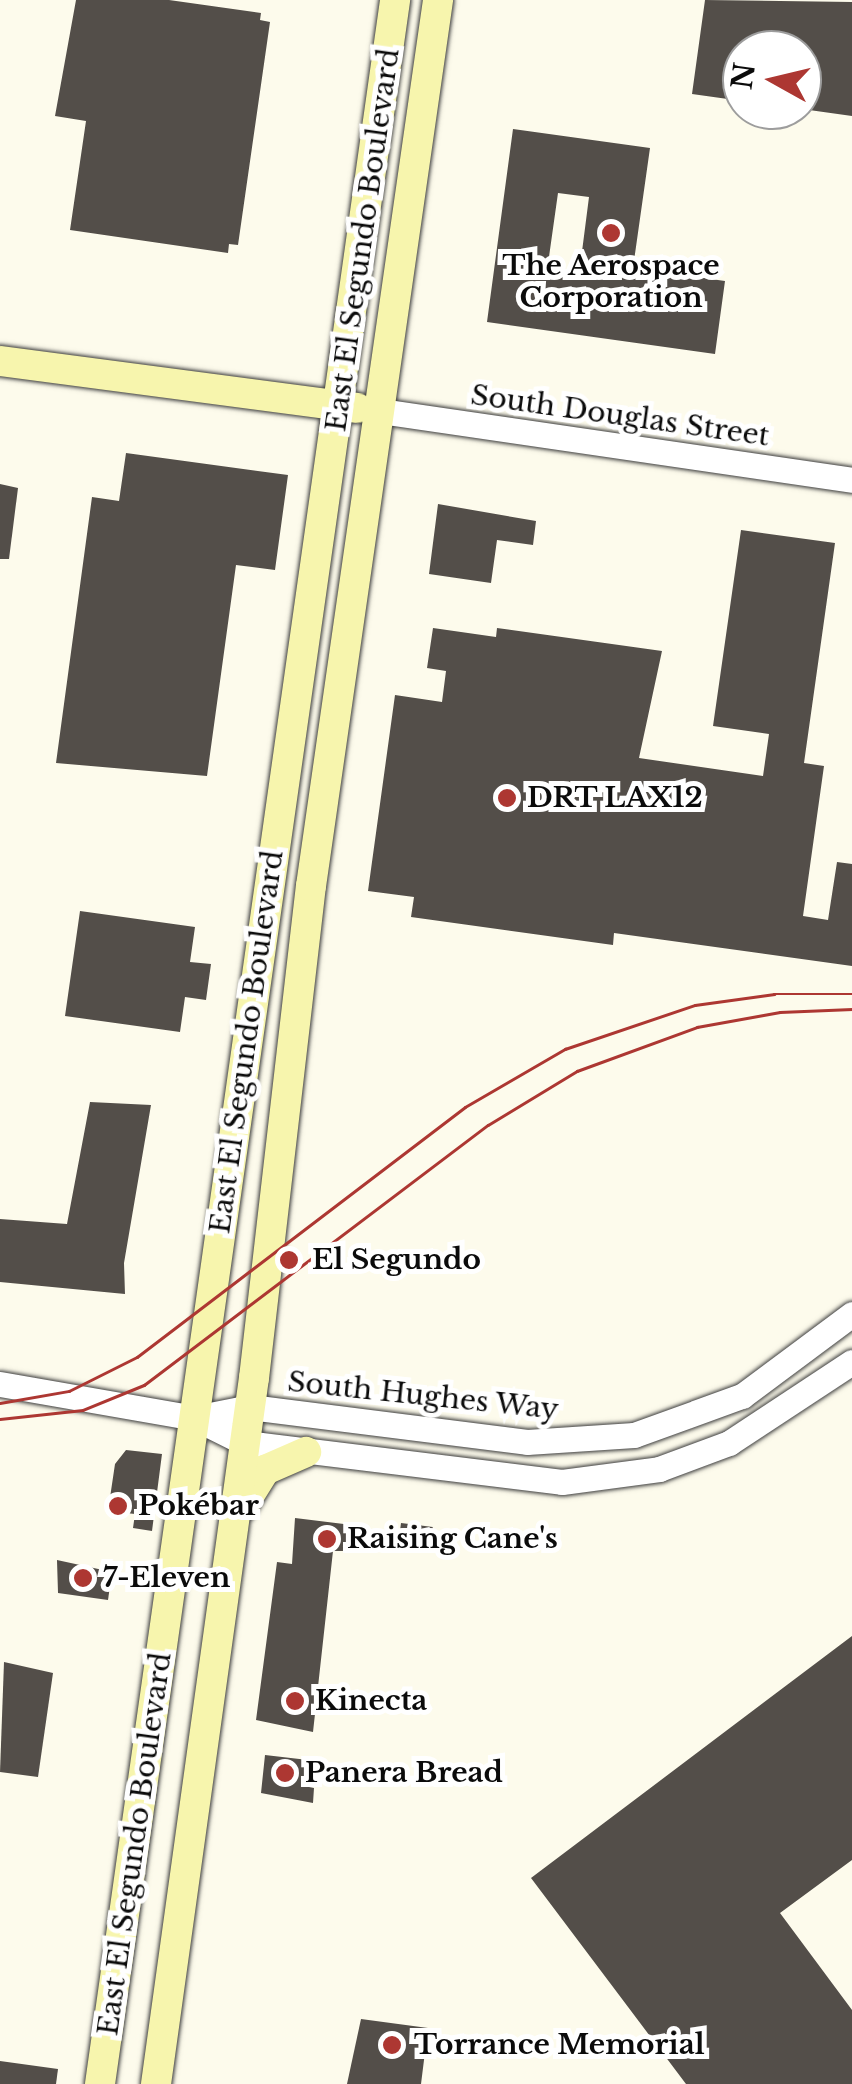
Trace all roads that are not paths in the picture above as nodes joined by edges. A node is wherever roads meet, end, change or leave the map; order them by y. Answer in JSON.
{"nodes":[{"id":1,"x":396,"y":0,"type":"edge"},
{"id":2,"x":438,"y":0,"type":"edge"},
{"id":3,"x":0,"y":361,"type":"edge"},
{"id":4,"x":340,"y":406,"type":"junction"},
{"id":5,"x":380,"y":411,"type":"junction"},
{"id":6,"x":852,"y":480,"type":"edge"},
{"id":7,"x":852,"y":1314,"type":"edge"},
{"id":8,"x":852,"y":1362,"type":"edge"},
{"id":9,"x":0,"y":1384,"type":"edge"},
{"id":10,"x":250,"y":1407,"type":"junction"},
{"id":11,"x":195,"y":1418,"type":"junction"},
{"id":12,"x":245,"y":1443,"type":"junction"},
{"id":13,"x":306,"y":1452,"type":"junction"},
{"id":14,"x":235,"y":1518,"type":"junction"},
{"id":15,"x":136,"y":1832,"type":"junction"},
{"id":16,"x":190,"y":1840,"type":"junction"},
{"id":17,"x":100,"y":2084,"type":"edge"},
{"id":18,"x":156,"y":2084,"type":"edge"}],
"edges":[{"from":1,"to":4,"type":"main road","name":"East El Segundo Boulevard"},
{"from":2,"to":5,"type":"main road","name":"East El Segundo Boulevard"},
{"from":3,"to":4,"type":"main road"},
{"from":4,"to":5,"type":"main road"},
{"from":4,"to":11,"type":"main road","name":"East El Segundo Boulevard"},
{"from":5,"to":6,"type":"street","name":"South Douglas Street"},
{"from":5,"to":10,"type":"main road","name":"East El Segundo Boulevard"},
{"from":7,"to":10,"type":"street","name":"South Hughes Way"},
{"from":8,"to":13,"type":"street"},
{"from":9,"to":11,"type":"street"},
{"from":10,"to":11,"type":"street","name":"South Hughes Way"},
{"from":10,"to":12,"type":"main road","name":"East El Segundo Boulevard"},
{"from":11,"to":12,"type":"street"},
{"from":11,"to":15,"type":"main road","name":"East El Segundo Boulevard"},
{"from":12,"to":13,"type":"street"},
{"from":12,"to":14,"type":"main road","name":"East El Segundo Boulevard"},
{"from":13,"to":14,"type":"main road"},
{"from":14,"to":16,"type":"main road","name":"East El Segundo Boulevard"},
{"from":15,"to":16,"type":"main road"},
{"from":15,"to":17,"type":"main road","name":"East El Segundo Boulevard"},
{"from":16,"to":18,"type":"main road","name":"East El Segundo Boulevard"}]}
